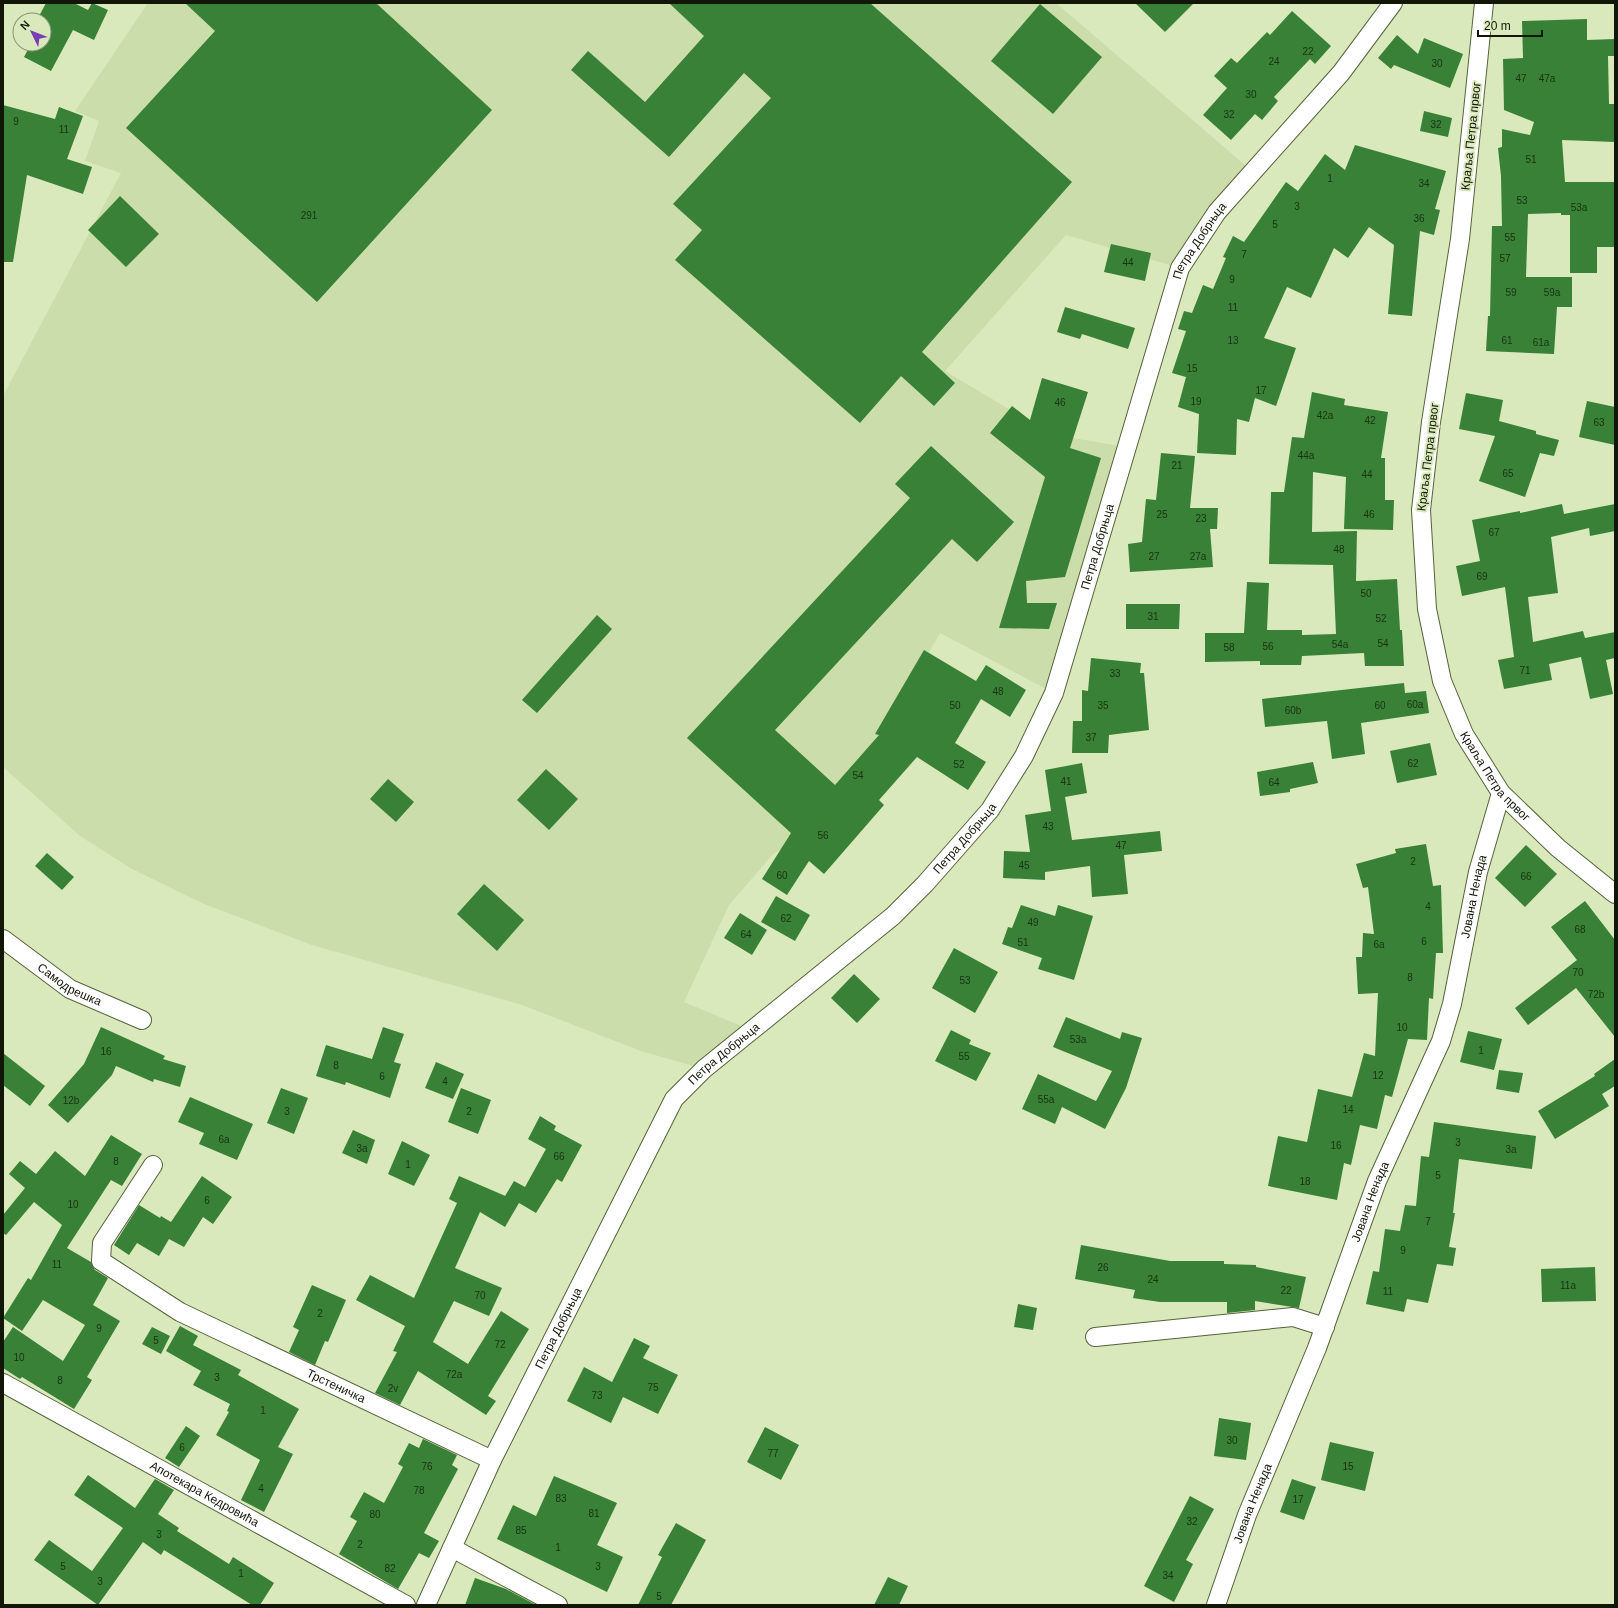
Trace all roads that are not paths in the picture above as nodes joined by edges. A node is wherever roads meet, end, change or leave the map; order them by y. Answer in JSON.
{"nodes":[{"id":1,"x":1393,"y":3,"type":"edge"},
{"id":2,"x":1484,"y":3,"type":"edge"},
{"id":3,"x":1501,"y":793,"type":"junction"},
{"id":4,"x":1615,"y":894,"type":"edge"},
{"id":5,"x":3,"y":939,"type":"edge"},
{"id":6,"x":142,"y":1020,"type":"dead end"},
{"id":7,"x":153,"y":1165,"type":"dead end"},
{"id":8,"x":1325,"y":1327,"type":"junction"},
{"id":9,"x":1095,"y":1337,"type":"dead end"},
{"id":10,"x":3,"y":1383,"type":"edge"},
{"id":11,"x":492,"y":1460,"type":"junction"},
{"id":12,"x":452,"y":1548,"type":"junction"},
{"id":13,"x":406,"y":1605,"type":"edge"},
{"id":14,"x":426,"y":1605,"type":"edge"},
{"id":15,"x":558,"y":1605,"type":"edge"},
{"id":16,"x":1216,"y":1605,"type":"edge"}],
"edges":[{"from":1,"to":11,"type":"street","name":"Петра Добрњца"},
{"from":2,"to":3,"type":"street","name":"Краља Петра првог"},
{"from":3,"to":4,"type":"street","name":"Краља Петра првог"},
{"from":3,"to":8,"type":"street","name":"Јована Ненада"},
{"from":5,"to":6,"type":"street","name":"Самодрешка"},
{"from":7,"to":11,"type":"street","name":"Трстеничка"},
{"from":8,"to":9,"type":"street"},
{"from":8,"to":16,"type":"street","name":"Јована Ненада"},
{"from":10,"to":13,"type":"street","name":"Апотекара Кедровића"},
{"from":11,"to":12,"type":"street","name":"Петра Добрњца"},
{"from":12,"to":14,"type":"street","name":"Петра Добрњца"},
{"from":12,"to":15,"type":"street"}]}
